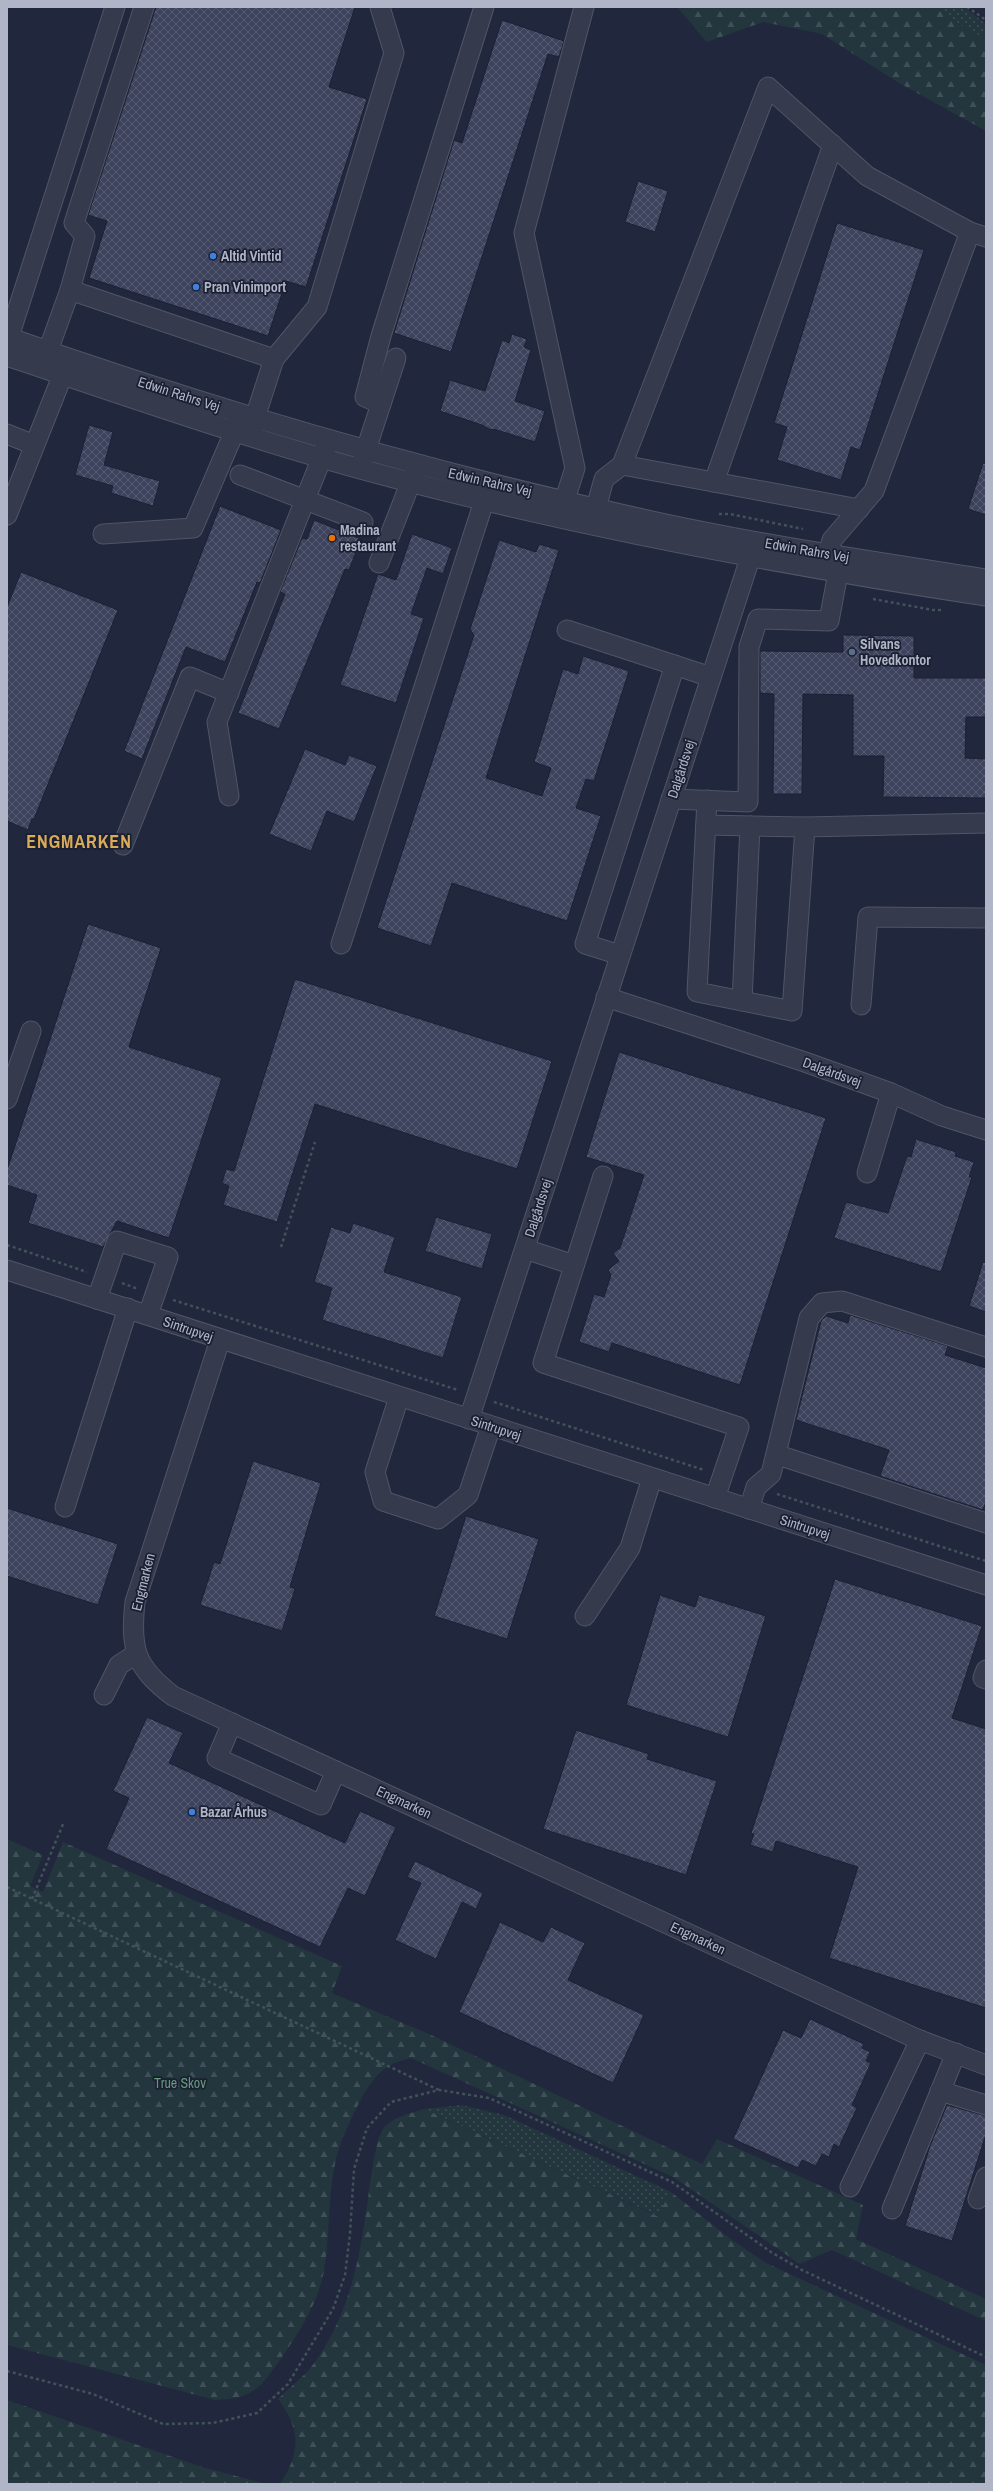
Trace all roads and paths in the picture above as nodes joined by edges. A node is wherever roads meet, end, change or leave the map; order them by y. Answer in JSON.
{"nodes":[{"id":1,"x":115,"y":7,"type":"edge"},
{"id":2,"x":144,"y":7,"type":"edge"},
{"id":3,"x":380,"y":7,"type":"edge"},
{"id":4,"x":484,"y":7,"type":"edge"},
{"id":5,"x":584,"y":7,"type":"edge"},
{"id":6,"x":967,"y":7,"type":"edge"},
{"id":7,"x":986,"y":20,"type":"edge"},
{"id":8,"x":833,"y":145,"type":"junction"},
{"id":9,"x":978,"y":234,"type":"edge"},
{"id":10,"x":70,"y":290,"type":"junction"},
{"id":11,"x":8,"y":343,"type":"edge"},
{"id":12,"x":396,"y":358,"type":"dead end"},
{"id":13,"x":45,"y":359,"type":"junction"},
{"id":14,"x":274,"y":359,"type":"junction"},
{"id":15,"x":66,"y":366,"type":"junction"},
{"id":16,"x":381,"y":404,"type":"junction"},
{"id":17,"x":248,"y":417,"type":"junction"},
{"id":18,"x":7,"y":434,"type":"edge"},
{"id":19,"x":242,"y":435,"type":"junction"},
{"id":20,"x":329,"y":440,"type":"junction"},
{"id":21,"x":34,"y":446,"type":"junction"},
{"id":22,"x":365,"y":451,"type":"junction"},
{"id":23,"x":322,"y":458,"type":"junction"},
{"id":24,"x":417,"y":465,"type":"junction"},
{"id":25,"x":622,"y":465,"type":"junction"},
{"id":26,"x":359,"y":469,"type":"junction"},
{"id":27,"x":240,"y":475,"type":"dead end"},
{"id":28,"x":410,"y":482,"type":"junction"},
{"id":29,"x":490,"y":482,"type":"junction"},
{"id":30,"x":714,"y":482,"type":"junction"},
{"id":31,"x":306,"y":499,"type":"junction"},
{"id":32,"x":485,"y":500,"type":"junction"},
{"id":33,"x":596,"y":508,"type":"junction"},
{"id":34,"x":562,"y":509,"type":"junction"},
{"id":35,"x":859,"y":509,"type":"junction"},
{"id":36,"x":7,"y":515,"type":"edge"},
{"id":37,"x":363,"y":522,"type":"dead end"},
{"id":38,"x":103,"y":534,"type":"dead end"},
{"id":39,"x":753,"y":550,"type":"junction"},
{"id":40,"x":836,"y":561,"type":"junction"},
{"id":41,"x":379,"y":563,"type":"dead end"},
{"id":42,"x":986,"y":579,"type":"edge"},
{"id":43,"x":986,"y":596,"type":"edge"},
{"id":44,"x":567,"y":630,"type":"dead end"},
{"id":45,"x":675,"y":665,"type":"junction"},
{"id":46,"x":711,"y":677,"type":"junction"},
{"id":47,"x":229,"y":693,"type":"junction"},
{"id":48,"x":229,"y":796,"type":"dead end"},
{"id":49,"x":671,"y":799,"type":"junction"},
{"id":50,"x":707,"y":800,"type":"junction"},
{"id":51,"x":986,"y":823,"type":"edge"},
{"id":52,"x":706,"y":825,"type":"junction"},
{"id":53,"x":750,"y":826,"type":"junction"},
{"id":54,"x":805,"y":828,"type":"junction"},
{"id":55,"x":123,"y":845,"type":"dead end"},
{"id":56,"x":986,"y":918,"type":"edge"},
{"id":57,"x":341,"y":944,"type":"dead end"},
{"id":58,"x":620,"y":955,"type":"junction"},
{"id":59,"x":606,"y":997,"type":"junction"},
{"id":60,"x":742,"y":1001,"type":"junction"},
{"id":61,"x":861,"y":1005,"type":"dead end"},
{"id":62,"x":31,"y":1031,"type":"dead end"},
{"id":63,"x":892,"y":1093,"type":"junction"},
{"id":64,"x":7,"y":1099,"type":"edge"},
{"id":65,"x":986,"y":1130,"type":"edge"},
{"id":66,"x":315,"y":1142,"type":"dead end"},
{"id":67,"x":867,"y":1173,"type":"dead end"},
{"id":68,"x":603,"y":1176,"type":"dead end"},
{"id":69,"x":7,"y":1245,"type":"edge"},
{"id":70,"x":281,"y":1247,"type":"dead end"},
{"id":71,"x":525,"y":1249,"type":"junction"},
{"id":72,"x":574,"y":1265,"type":"junction"},
{"id":73,"x":7,"y":1270,"type":"edge"},
{"id":74,"x":104,"y":1277,"type":"junction"},
{"id":75,"x":156,"y":1294,"type":"junction"},
{"id":76,"x":97,"y":1299,"type":"junction"},
{"id":77,"x":128,"y":1308,"type":"junction"},
{"id":78,"x":148,"y":1316,"type":"junction"},
{"id":79,"x":220,"y":1340,"type":"junction"},
{"id":80,"x":986,"y":1347,"type":"edge"},
{"id":81,"x":477,"y":1396,"type":"junction"},
{"id":82,"x":399,"y":1397,"type":"junction"},
{"id":83,"x":469,"y":1419,"type":"junction"},
{"id":84,"x":491,"y":1426,"type":"junction"},
{"id":85,"x":778,"y":1455,"type":"junction"},
{"id":86,"x":723,"y":1476,"type":"junction"},
{"id":87,"x":652,"y":1478,"type":"junction"},
{"id":88,"x":756,"y":1487,"type":"junction"},
{"id":89,"x":715,"y":1498,"type":"junction"},
{"id":90,"x":65,"y":1507,"type":"dead end"},
{"id":91,"x":749,"y":1509,"type":"junction"},
{"id":92,"x":986,"y":1523,"type":"edge"},
{"id":93,"x":986,"y":1561,"type":"edge"},
{"id":94,"x":986,"y":1585,"type":"edge"},
{"id":95,"x":585,"y":1616,"type":"dead end"},
{"id":96,"x":136,"y":1654,"type":"junction"},
{"id":97,"x":986,"y":1670,"type":"edge"},
{"id":98,"x":986,"y":1679,"type":"edge"},
{"id":99,"x":104,"y":1696,"type":"dead end"},
{"id":100,"x":232,"y":1723,"type":"junction"},
{"id":101,"x":336,"y":1771,"type":"junction"},
{"id":102,"x":64,"y":1824,"type":"dead end"},
{"id":103,"x":7,"y":1887,"type":"edge"},
{"id":104,"x":32,"y":1899,"type":"junction"},
{"id":105,"x":920,"y":2040,"type":"junction"},
{"id":106,"x":956,"y":2053,"type":"junction"},
{"id":107,"x":986,"y":2065,"type":"edge"},
{"id":108,"x":439,"y":2090,"type":"junction"},
{"id":109,"x":940,"y":2091,"type":"junction"},
{"id":110,"x":986,"y":2105,"type":"edge"},
{"id":111,"x":986,"y":2177,"type":"edge"},
{"id":112,"x":850,"y":2187,"type":"dead end"},
{"id":113,"x":978,"y":2199,"type":"dead end"},
{"id":114,"x":892,"y":2209,"type":"dead end"},
{"id":115,"x":986,"y":2357,"type":"edge"},
{"id":116,"x":7,"y":2371,"type":"edge"}],
"edges":[{"from":1,"to":11,"type":"street"},
{"from":2,"to":10,"type":"street"},
{"from":3,"to":14,"type":"street"},
{"from":4,"to":16,"type":"street"},
{"from":5,"to":34,"type":"street"},
{"from":6,"to":7,"type":"path"},
{"from":8,"to":9,"type":"street"},
{"from":8,"to":25,"type":"street"},
{"from":8,"to":30,"type":"street"},
{"from":9,"to":35,"type":"street"},
{"from":10,"to":13,"type":"street"},
{"from":10,"to":14,"type":"street"},
{"from":11,"to":13,"type":"street","name":"Edwin Rahrs Vej"},
{"from":12,"to":16,"type":"street"},
{"from":13,"to":15,"type":"street","name":"Edwin Rahrs Vej"},
{"from":14,"to":17,"type":"street"},
{"from":15,"to":17,"type":"street","name":"Edwin Rahrs Vej"},
{"from":15,"to":19,"type":"street","name":"Edwin Rahrs Vej"},
{"from":15,"to":21,"type":"street"},
{"from":16,"to":22,"type":"street"},
{"from":17,"to":19,"type":"street"},
{"from":17,"to":20,"type":"street","name":"Edwin Rahrs Vej"},
{"from":18,"to":21,"type":"street"},
{"from":19,"to":23,"type":"street","name":"Edwin Rahrs Vej"},
{"from":19,"to":38,"type":"street"},
{"from":20,"to":22,"type":"street","name":"Edwin Rahrs Vej"},
{"from":20,"to":23,"type":"street"},
{"from":21,"to":36,"type":"street"},
{"from":22,"to":24,"type":"street","name":"Edwin Rahrs Vej"},
{"from":22,"to":26,"type":"street"},
{"from":23,"to":26,"type":"street","name":"Edwin Rahrs Vej"},
{"from":23,"to":31,"type":"street"},
{"from":24,"to":28,"type":"street"},
{"from":24,"to":29,"type":"street","name":"Edwin Rahrs Vej"},
{"from":25,"to":30,"type":"street"},
{"from":25,"to":33,"type":"street"},
{"from":26,"to":28,"type":"street","name":"Edwin Rahrs Vej"},
{"from":27,"to":31,"type":"street"},
{"from":28,"to":32,"type":"street","name":"Edwin Rahrs Vej"},
{"from":28,"to":41,"type":"street"},
{"from":29,"to":32,"type":"street"},
{"from":29,"to":34,"type":"street","name":"Edwin Rahrs Vej"},
{"from":30,"to":35,"type":"street"},
{"from":31,"to":37,"type":"street"},
{"from":31,"to":47,"type":"street"},
{"from":32,"to":34,"type":"street","name":"Edwin Rahrs Vej"},
{"from":32,"to":57,"type":"street"},
{"from":33,"to":34,"type":"street","name":"Edwin Rahrs Vej"},
{"from":33,"to":39,"type":"street","name":"Edwin Rahrs Vej"},
{"from":34,"to":39,"type":"street","name":"Edwin Rahrs Vej"},
{"from":35,"to":40,"type":"street"},
{"from":39,"to":40,"type":"street","name":"Edwin Rahrs Vej"},
{"from":39,"to":46,"type":"street","name":"Dalgårdsvej"},
{"from":40,"to":42,"type":"street","name":"Edwin Rahrs Vej"},
{"from":40,"to":43,"type":"street","name":"Edwin Rahrs Vej"},
{"from":40,"to":50,"type":"street"},
{"from":44,"to":45,"type":"street"},
{"from":45,"to":46,"type":"street"},
{"from":45,"to":58,"type":"street"},
{"from":46,"to":49,"type":"street","name":"Dalgårdsvej"},
{"from":47,"to":48,"type":"street"},
{"from":47,"to":55,"type":"street"},
{"from":49,"to":50,"type":"street"},
{"from":49,"to":58,"type":"street","name":"Dalgårdsvej"},
{"from":50,"to":52,"type":"street"},
{"from":51,"to":54,"type":"street"},
{"from":52,"to":53,"type":"street"},
{"from":52,"to":60,"type":"street"},
{"from":53,"to":54,"type":"street"},
{"from":53,"to":60,"type":"street"},
{"from":54,"to":60,"type":"street"},
{"from":56,"to":61,"type":"street"},
{"from":58,"to":59,"type":"street","name":"Dalgårdsvej"},
{"from":59,"to":63,"type":"street","name":"Dalgårdsvej"},
{"from":59,"to":71,"type":"street","name":"Dalgårdsvej"},
{"from":62,"to":64,"type":"street"},
{"from":63,"to":65,"type":"street","name":"Dalgårdsvej"},
{"from":63,"to":67,"type":"street"},
{"from":66,"to":70,"type":"path"},
{"from":68,"to":72,"type":"street"},
{"from":69,"to":74,"type":"path"},
{"from":71,"to":72,"type":"street"},
{"from":71,"to":81,"type":"street","name":"Dalgårdsvej"},
{"from":72,"to":86,"type":"street"},
{"from":73,"to":76,"type":"street","name":"Sintrupvej"},
{"from":74,"to":75,"type":"path"},
{"from":74,"to":75,"type":"street"},
{"from":74,"to":76,"type":"street"},
{"from":75,"to":78,"type":"street"},
{"from":75,"to":81,"type":"path"},
{"from":76,"to":77,"type":"street","name":"Sintrupvej"},
{"from":77,"to":78,"type":"street","name":"Sintrupvej"},
{"from":77,"to":90,"type":"street"},
{"from":78,"to":79,"type":"street","name":"Sintrupvej"},
{"from":79,"to":82,"type":"street","name":"Sintrupvej"},
{"from":79,"to":96,"type":"street","name":"Engmarken"},
{"from":80,"to":85,"type":"street"},
{"from":81,"to":83,"type":"street","name":"Dalgårdsvej"},
{"from":81,"to":86,"type":"path"},
{"from":82,"to":83,"type":"street","name":"Sintrupvej"},
{"from":82,"to":84,"type":"street"},
{"from":83,"to":84,"type":"street","name":"Sintrupvej"},
{"from":84,"to":87,"type":"street","name":"Sintrupvej"},
{"from":85,"to":88,"type":"street"},
{"from":85,"to":92,"type":"street"},
{"from":86,"to":89,"type":"street"},
{"from":87,"to":89,"type":"street","name":"Sintrupvej"},
{"from":87,"to":95,"type":"street"},
{"from":88,"to":91,"type":"street"},
{"from":88,"to":93,"type":"path"},
{"from":89,"to":91,"type":"street","name":"Sintrupvej"},
{"from":91,"to":94,"type":"street","name":"Sintrupvej"},
{"from":96,"to":99,"type":"street"},
{"from":96,"to":100,"type":"street","name":"Engmarken"},
{"from":97,"to":98,"type":"street"},
{"from":100,"to":101,"type":"street","name":"Engmarken"},
{"from":100,"to":101,"type":"street"},
{"from":101,"to":105,"type":"street","name":"Engmarken"},
{"from":102,"to":104,"type":"path"},
{"from":103,"to":104,"type":"path"},
{"from":104,"to":108,"type":"path"},
{"from":105,"to":106,"type":"street","name":"Engmarken"},
{"from":105,"to":112,"type":"street"},
{"from":106,"to":107,"type":"street","name":"Engmarken"},
{"from":106,"to":109,"type":"street"},
{"from":108,"to":115,"type":"path"},
{"from":108,"to":116,"type":"path"},
{"from":109,"to":110,"type":"street"},
{"from":109,"to":114,"type":"street"},
{"from":111,"to":113,"type":"street"}]}
